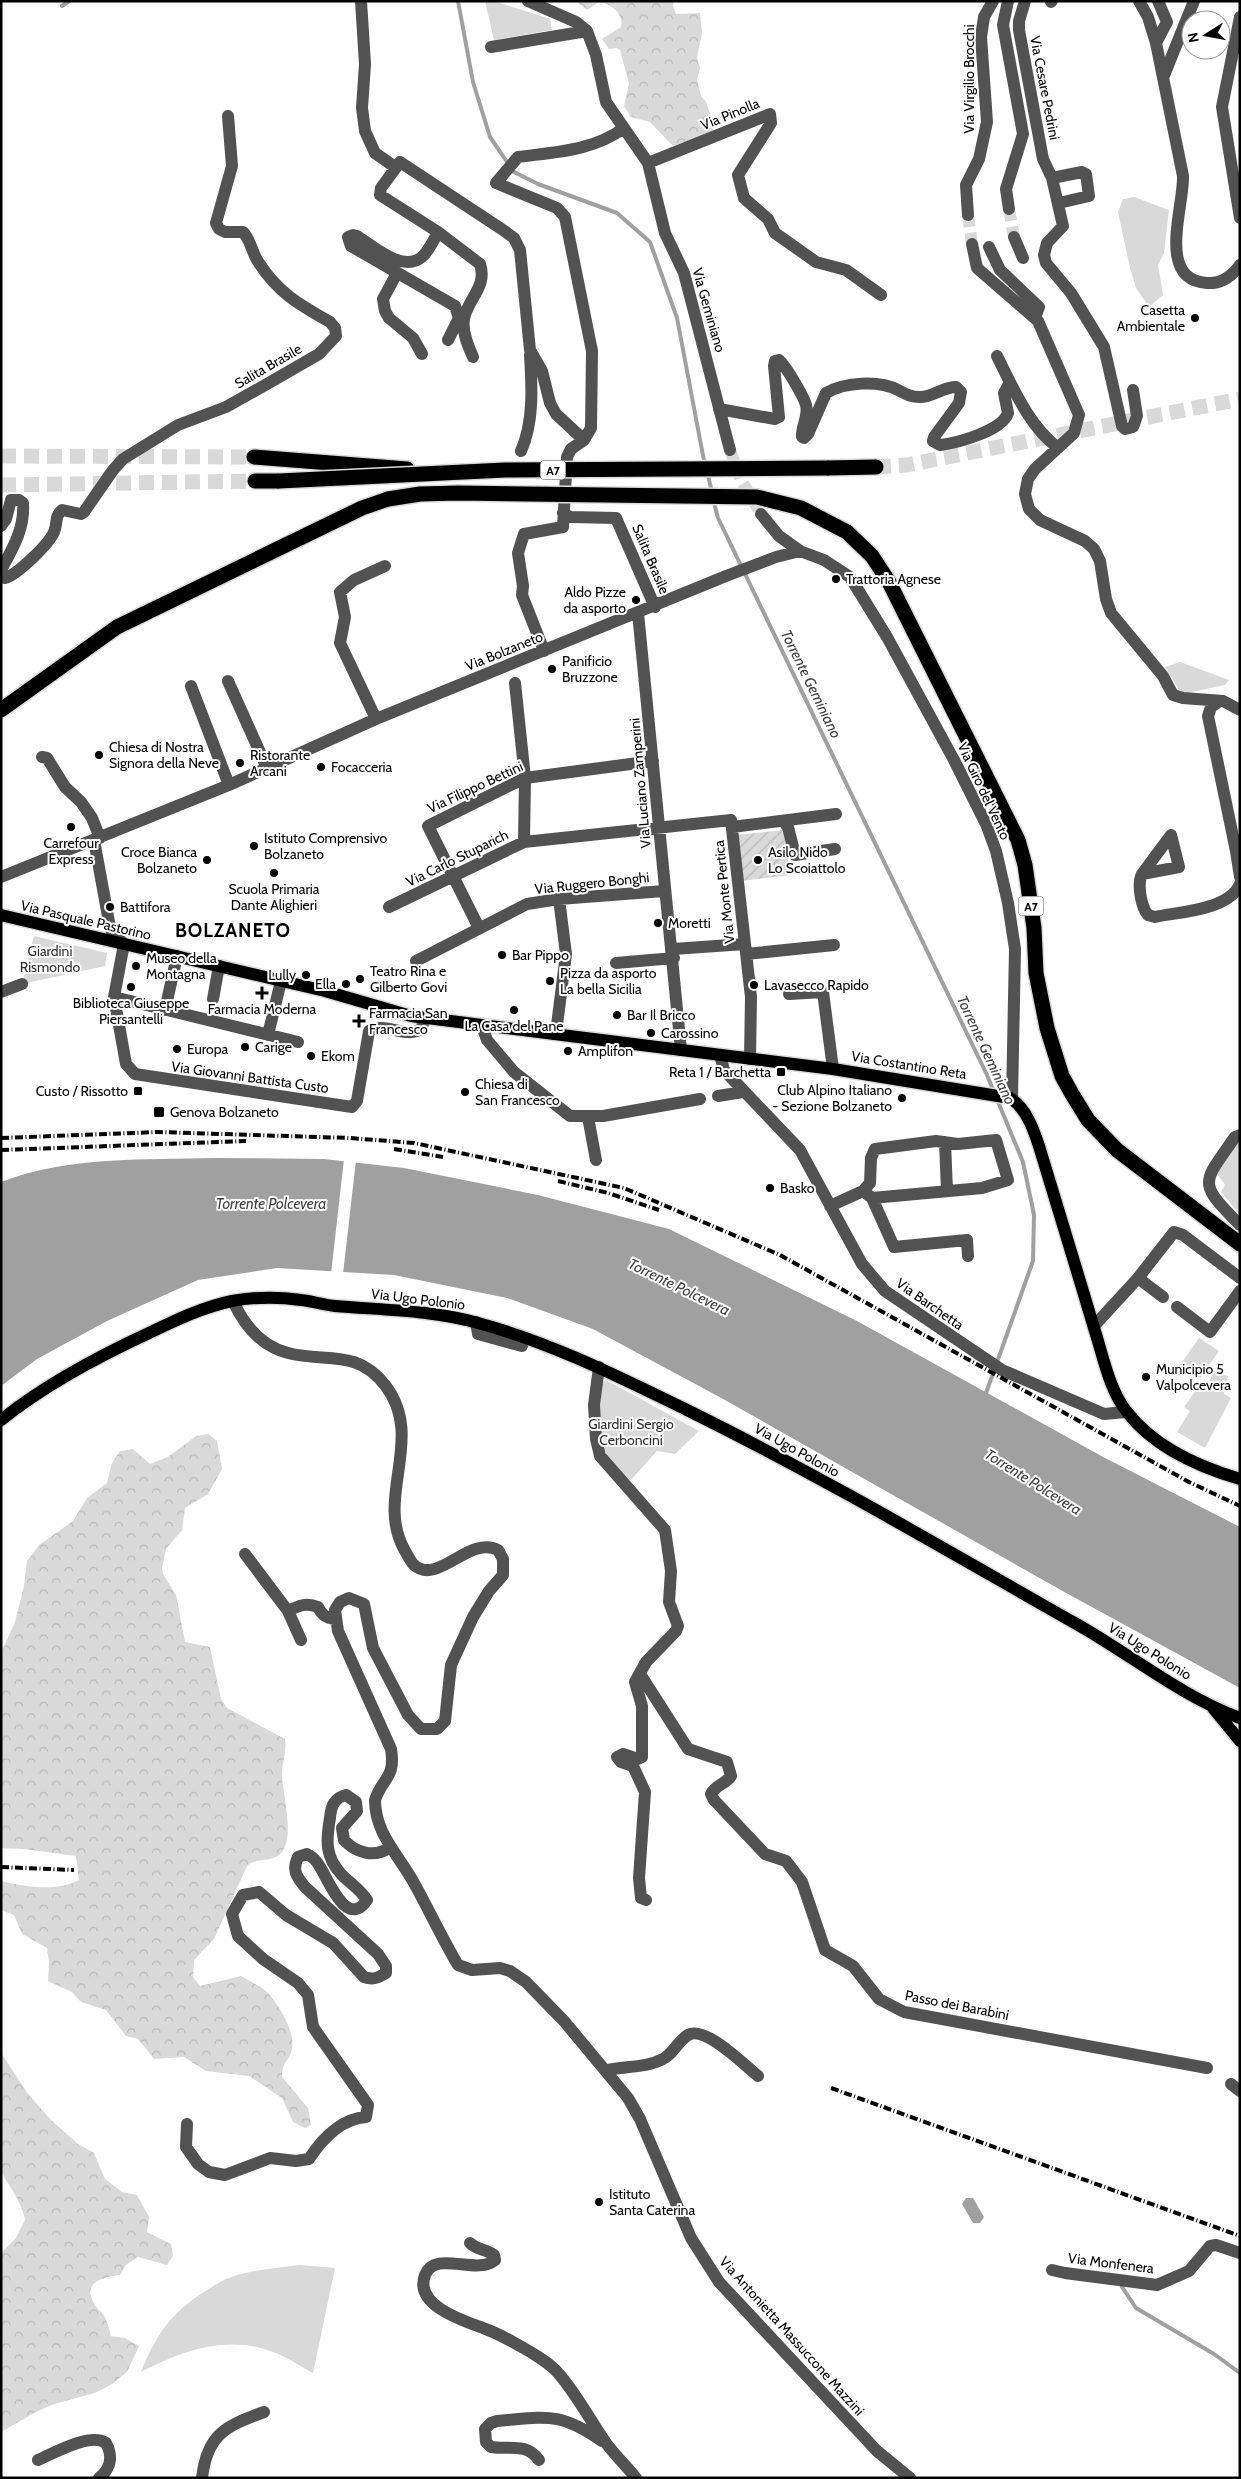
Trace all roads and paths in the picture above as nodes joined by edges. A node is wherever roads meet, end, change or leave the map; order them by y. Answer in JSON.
{"nodes":[{"id":1,"x":360,"y":1,"type":"edge"},
{"id":2,"x":528,"y":1,"type":"edge"},
{"id":3,"x":993,"y":1,"type":"edge"},
{"id":4,"x":1008,"y":1,"type":"edge"},
{"id":5,"x":1025,"y":1,"type":"edge"},
{"id":6,"x":1139,"y":1,"type":"edge"},
{"id":7,"x":1158,"y":1,"type":"edge"},
{"id":8,"x":1194,"y":1,"type":"edge"},
{"id":9,"x":1240,"y":17,"type":"edge"},
{"id":10,"x":587,"y":31,"type":"junction"},
{"id":11,"x":1156,"y":43,"type":"junction"},
{"id":12,"x":491,"y":47,"type":"dead end"},
{"id":13,"x":1163,"y":79,"type":"junction"},
{"id":14,"x":228,"y":116,"type":"dead end"},
{"id":15,"x":624,"y":128,"type":"junction"},
{"id":16,"x":648,"y":163,"type":"junction"},
{"id":17,"x":395,"y":167,"type":"junction"},
{"id":18,"x":1052,"y":178,"type":"junction"},
{"id":19,"x":1059,"y":203,"type":"junction"},
{"id":20,"x":1009,"y":209,"type":"tunnel mouth"},
{"id":21,"x":968,"y":215,"type":"tunnel mouth"},
{"id":22,"x":1240,"y":218,"type":"edge"},
{"id":23,"x":438,"y":232,"type":"junction"},
{"id":24,"x":1014,"y":238,"type":"tunnel mouth"},
{"id":25,"x":972,"y":244,"type":"tunnel mouth"},
{"id":26,"x":989,"y":247,"type":"dead end"},
{"id":27,"x":1023,"y":258,"type":"dead end"},
{"id":28,"x":1240,"y":265,"type":"edge"},
{"id":29,"x":397,"y":273,"type":"junction"},
{"id":30,"x":881,"y":295,"type":"dead end"},
{"id":31,"x":1035,"y":318,"type":"junction"},
{"id":32,"x":448,"y":340,"type":"dead end"},
{"id":33,"x":530,"y":350,"type":"junction"},
{"id":34,"x":422,"y":354,"type":"dead end"},
{"id":35,"x":997,"y":356,"type":"dead end"},
{"id":36,"x":474,"y":357,"type":"dead end"},
{"id":37,"x":1010,"y":382,"type":"junction"},
{"id":38,"x":1133,"y":390,"type":"dead end"},
{"id":39,"x":719,"y":409,"type":"junction"},
{"id":40,"x":584,"y":440,"type":"junction"},
{"id":41,"x":1058,"y":448,"type":"junction"},
{"id":42,"x":730,"y":450,"type":"tunnel mouth"},
{"id":43,"x":521,"y":452,"type":"dead end"},
{"id":44,"x":254,"y":457,"type":"tunnel mouth"},
{"id":45,"x":876,"y":467,"type":"tunnel mouth"},
{"id":46,"x":456,"y":472,"type":"junction"},
{"id":47,"x":255,"y":481,"type":"tunnel mouth"},
{"id":48,"x":564,"y":513,"type":"junction"},
{"id":49,"x":762,"y":514,"type":"tunnel mouth"},
{"id":50,"x":1,"y":526,"type":"edge"},
{"id":51,"x":800,"y":552,"type":"junction"},
{"id":52,"x":385,"y":566,"type":"dead end"},
{"id":53,"x":1,"y":570,"type":"edge"},
{"id":54,"x":1,"y":575,"type":"edge"},
{"id":55,"x":655,"y":607,"type":"junction"},
{"id":56,"x":638,"y":613,"type":"junction"},
{"id":57,"x":544,"y":651,"type":"junction"},
{"id":58,"x":228,"y":681,"type":"dead end"},
{"id":59,"x":515,"y":683,"type":"dead end"},
{"id":60,"x":191,"y":686,"type":"dead end"},
{"id":61,"x":1218,"y":702,"type":"junction"},
{"id":62,"x":1,"y":710,"type":"edge"},
{"id":63,"x":1240,"y":710,"type":"edge"},
{"id":64,"x":376,"y":719,"type":"junction"},
{"id":65,"x":42,"y":757,"type":"dead end"},
{"id":66,"x":653,"y":761,"type":"junction"},
{"id":67,"x":266,"y":768,"type":"junction"},
{"id":68,"x":525,"y":778,"type":"junction"},
{"id":69,"x":229,"y":785,"type":"junction"},
{"id":70,"x":836,"y":814,"type":"dead end"},
{"id":71,"x":783,"y":821,"type":"junction"},
{"id":72,"x":732,"y":827,"type":"junction"},
{"id":73,"x":658,"y":828,"type":"junction"},
{"id":74,"x":97,"y":839,"type":"junction"},
{"id":75,"x":524,"y":842,"type":"junction"},
{"id":76,"x":835,"y":849,"type":"dead end"},
{"id":77,"x":1238,"y":851,"type":"edge"},
{"id":78,"x":1142,"y":874,"type":"dead end"},
{"id":79,"x":452,"y":876,"type":"junction"},
{"id":80,"x":1,"y":877,"type":"edge"},
{"id":81,"x":1240,"y":877,"type":"edge"},
{"id":82,"x":1240,"y":884,"type":"edge"},
{"id":83,"x":664,"y":891,"type":"junction"},
{"id":84,"x":559,"y":899,"type":"junction"},
{"id":85,"x":389,"y":907,"type":"dead end"},
{"id":86,"x":1,"y":916,"type":"edge"},
{"id":87,"x":479,"y":928,"type":"junction"},
{"id":88,"x":124,"y":944,"type":"junction"},
{"id":89,"x":834,"y":945,"type":"dead end"},
{"id":90,"x":746,"y":949,"type":"junction"},
{"id":91,"x":673,"y":954,"type":"junction"},
{"id":92,"x":176,"y":956,"type":"junction"},
{"id":93,"x":416,"y":961,"type":"dead end"},
{"id":94,"x":616,"y":963,"type":"dead end"},
{"id":95,"x":219,"y":966,"type":"junction"},
{"id":96,"x":281,"y":981,"type":"junction"},
{"id":97,"x":22,"y":984,"type":"dead end"},
{"id":98,"x":1,"y":992,"type":"edge"},
{"id":99,"x":789,"y":994,"type":"dead end"},
{"id":100,"x":114,"y":997,"type":"junction"},
{"id":101,"x":213,"y":999,"type":"dead end"},
{"id":102,"x":165,"y":1010,"type":"junction"},
{"id":103,"x":424,"y":1018,"type":"junction"},
{"id":104,"x":482,"y":1026,"type":"junction"},
{"id":105,"x":514,"y":1029,"type":"joint"},
{"id":106,"x":556,"y":1033,"type":"junction"},
{"id":107,"x":268,"y":1035,"type":"junction"},
{"id":108,"x":298,"y":1042,"type":"dead end"},
{"id":109,"x":681,"y":1050,"type":"junction"},
{"id":110,"x":720,"y":1055,"type":"junction"},
{"id":111,"x":750,"y":1059,"type":"junction"},
{"id":112,"x":832,"y":1069,"type":"junction"},
{"id":113,"x":743,"y":1092,"type":"junction"},
{"id":114,"x":718,"y":1096,"type":"dead end"},
{"id":115,"x":1010,"y":1098,"type":"junction"},
{"id":116,"x":700,"y":1099,"type":"dead end"},
{"id":117,"x":588,"y":1117,"type":"junction"},
{"id":118,"x":1240,"y":1135,"type":"edge"},
{"id":119,"x":944,"y":1142,"type":"junction"},
{"id":120,"x":596,"y":1160,"type":"dead end"},
{"id":121,"x":947,"y":1191,"type":"junction"},
{"id":122,"x":867,"y":1195,"type":"junction"},
{"id":123,"x":830,"y":1206,"type":"junction"},
{"id":124,"x":1240,"y":1225,"type":"edge"},
{"id":125,"x":1240,"y":1244,"type":"edge"},
{"id":126,"x":968,"y":1256,"type":"dead end"},
{"id":127,"x":1138,"y":1278,"type":"junction"},
{"id":128,"x":1240,"y":1278,"type":"edge"},
{"id":129,"x":1240,"y":1292,"type":"edge"},
{"id":130,"x":1163,"y":1297,"type":"dead end"},
{"id":131,"x":233,"y":1301,"type":"junction"},
{"id":132,"x":1177,"y":1307,"type":"dead end"},
{"id":133,"x":476,"y":1322,"type":"junction"},
{"id":134,"x":1094,"y":1326,"type":"junction"},
{"id":135,"x":522,"y":1346,"type":"dead end"},
{"id":136,"x":599,"y":1367,"type":"junction"},
{"id":137,"x":1126,"y":1412,"type":"junction"},
{"id":138,"x":1,"y":1420,"type":"edge"},
{"id":139,"x":1240,"y":1480,"type":"edge"},
{"id":140,"x":245,"y":1554,"type":"dead end"},
{"id":141,"x":288,"y":1611,"type":"junction"},
{"id":142,"x":335,"y":1620,"type":"junction"},
{"id":143,"x":301,"y":1640,"type":"dead end"},
{"id":144,"x":640,"y":1674,"type":"junction"},
{"id":145,"x":1213,"y":1708,"type":"junction"},
{"id":146,"x":1240,"y":1718,"type":"edge"},
{"id":147,"x":1240,"y":1740,"type":"edge"},
{"id":148,"x":389,"y":1848,"type":"junction"},
{"id":149,"x":646,"y":1900,"type":"dead end"},
{"id":150,"x":1207,"y":2068,"type":"dead end"},
{"id":151,"x":607,"y":2070,"type":"junction"},
{"id":152,"x":758,"y":2076,"type":"dead end"},
{"id":153,"x":187,"y":2124,"type":"dead end"},
{"id":154,"x":470,"y":2243,"type":"dead end"},
{"id":155,"x":1240,"y":2253,"type":"edge"},
{"id":156,"x":1052,"y":2270,"type":"dead end"},
{"id":157,"x":264,"y":2412,"type":"dead end"},
{"id":158,"x":608,"y":2445,"type":"junction"},
{"id":159,"x":38,"y":2460,"type":"dead end"},
{"id":160,"x":539,"y":2460,"type":"dead end"},
{"id":161,"x":99,"y":2478,"type":"edge"},
{"id":162,"x":202,"y":2478,"type":"edge"},
{"id":163,"x":636,"y":2478,"type":"edge"},
{"id":164,"x":910,"y":2478,"type":"edge"}],
"edges":[{"from":1,"to":17,"type":"street"},
{"from":2,"to":10,"type":"street"},
{"from":3,"to":21,"type":"street","name":"Via Virgilio Brocchi"},
{"from":4,"to":20,"type":"street"},
{"from":5,"to":18,"type":"street","name":"Via Cesare Pedrini"},
{"from":6,"to":11,"type":"street"},
{"from":7,"to":11,"type":"street"},
{"from":8,"to":13,"type":"street"},
{"from":9,"to":22,"type":"street"},
{"from":10,"to":12,"type":"street"},
{"from":10,"to":15,"type":"street","name":"Via Geminiano"},
{"from":11,"to":13,"type":"street"},
{"from":13,"to":28,"type":"street"},
{"from":14,"to":54,"type":"street","name":"Salita Brasile"},
{"from":15,"to":16,"type":"street","name":"Via Geminiano"},
{"from":15,"to":40,"type":"street"},
{"from":16,"to":30,"type":"street","name":"Via Pinolla"},
{"from":16,"to":39,"type":"street","name":"Via Geminiano"},
{"from":17,"to":23,"type":"street"},
{"from":17,"to":33,"type":"street"},
{"from":18,"to":19,"type":"street","name":"Via Cesare Pedrini"},
{"from":18,"to":19,"type":"street"},
{"from":19,"to":38,"type":"street","name":"Via Cesare Pedrini"},
{"from":23,"to":29,"type":"street"},
{"from":23,"to":36,"type":"street"},
{"from":24,"to":27,"type":"street"},
{"from":25,"to":31,"type":"street"},
{"from":26,"to":31,"type":"street"},
{"from":29,"to":32,"type":"street"},
{"from":29,"to":34,"type":"street"},
{"from":31,"to":41,"type":"street"},
{"from":33,"to":40,"type":"street"},
{"from":33,"to":43,"type":"street"},
{"from":35,"to":37,"type":"street"},
{"from":37,"to":39,"type":"street"},
{"from":37,"to":41,"type":"street"},
{"from":39,"to":42,"type":"street","name":"Via Geminiano"},
{"from":40,"to":48,"type":"street"},
{"from":41,"to":61,"type":"street"},
{"from":44,"to":46,"type":"highway","bridge":true},
{"from":45,"to":46,"type":"highway","number":"A7","bridge":true},
{"from":46,"to":47,"type":"highway","number":"A7","bridge":true},
{"from":48,"to":55,"type":"street","name":"Salita Brasile"},
{"from":48,"to":57,"type":"street"},
{"from":49,"to":51,"type":"street","name":"Via Giro del Vento"},
{"from":50,"to":53,"type":"street"},
{"from":51,"to":55,"type":"street","name":"Via Bolzaneto"},
{"from":51,"to":115,"type":"street","name":"Via Giro del Vento"},
{"from":52,"to":64,"type":"street"},
{"from":55,"to":56,"type":"street","name":"Via Bolzaneto"},
{"from":56,"to":57,"type":"street","name":"Via Bolzaneto"},
{"from":56,"to":66,"type":"street","name":"Via Luciano Zamperini"},
{"from":57,"to":64,"type":"street","name":"Via Bolzaneto"},
{"from":58,"to":67,"type":"street"},
{"from":59,"to":68,"type":"street"},
{"from":60,"to":69,"type":"street"},
{"from":61,"to":63,"type":"street"},
{"from":61,"to":77,"type":"street"},
{"from":62,"to":125,"type":"highway","number":"A7","bridge":true},
{"from":64,"to":67,"type":"street","name":"Via Bolzaneto"},
{"from":65,"to":74,"type":"street"},
{"from":66,"to":68,"type":"street","name":"Via Filippo Bettini"},
{"from":66,"to":73,"type":"street","name":"Via Luciano Zamperini"},
{"from":67,"to":69,"type":"street","name":"Via Bolzaneto"},
{"from":68,"to":75,"type":"street"},
{"from":68,"to":79,"type":"street","name":"Via Filippo Bettini"},
{"from":69,"to":74,"type":"street","name":"Via Bolzaneto"},
{"from":70,"to":71,"type":"street","name":"Via Monte Pertica"},
{"from":71,"to":72,"type":"street","name":"Via Monte Pertica"},
{"from":71,"to":76,"type":"street"},
{"from":72,"to":73,"type":"street","name":"Via Monte Pertica"},
{"from":72,"to":90,"type":"street","name":"Via Monte Pertica"},
{"from":73,"to":75,"type":"street","name":"Via Carlo Stuparich"},
{"from":73,"to":83,"type":"street","name":"Via Luciano Zamperini"},
{"from":74,"to":80,"type":"street","name":"Via Bolzaneto"},
{"from":74,"to":88,"type":"street"},
{"from":75,"to":79,"type":"street","name":"Via Carlo Stuparich"},
{"from":77,"to":81,"type":"street"},
{"from":78,"to":82,"type":"street"},
{"from":79,"to":85,"type":"street","name":"Via Carlo Stuparich"},
{"from":79,"to":87,"type":"street"},
{"from":83,"to":84,"type":"street","name":"Via Ruggero Bonghi"},
{"from":83,"to":91,"type":"street","name":"Via Luciano Zamperini"},
{"from":84,"to":87,"type":"street","name":"Via Ruggero Bonghi"},
{"from":84,"to":106,"type":"street"},
{"from":86,"to":88,"type":"main road","name":"Via Pasquale Pastorino"},
{"from":87,"to":93,"type":"street","name":"Via Ruggero Bonghi"},
{"from":88,"to":92,"type":"main road","name":"Via Pasquale Pastorino"},
{"from":88,"to":100,"type":"street","name":"Via Giovanni Battista Custo"},
{"from":89,"to":90,"type":"street","name":"Via Monte Pertica"},
{"from":90,"to":91,"type":"street"},
{"from":90,"to":111,"type":"street","name":"Via Monte Pertica"},
{"from":91,"to":94,"type":"street"},
{"from":91,"to":109,"type":"street","name":"Via Luciano Zamperini"},
{"from":92,"to":95,"type":"main road","name":"Via Pasquale Pastorino"},
{"from":92,"to":102,"type":"street"},
{"from":95,"to":96,"type":"main road","name":"Via Pasquale Pastorino"},
{"from":95,"to":101,"type":"street"},
{"from":96,"to":103,"type":"main road","name":"Via Pasquale Pastorino"},
{"from":96,"to":107,"type":"street"},
{"from":97,"to":98,"type":"street"},
{"from":99,"to":112,"type":"street"},
{"from":100,"to":102,"type":"street"},
{"from":100,"to":103,"type":"street","name":"Via Giovanni Battista Custo"},
{"from":102,"to":107,"type":"street"},
{"from":103,"to":104,"type":"main road","name":"Via Pasquale Pastorino"},
{"from":104,"to":105,"type":"main road","name":"Via Pasquale Pastorino"},
{"from":104,"to":117,"type":"street"},
{"from":105,"to":106,"type":"main road","name":"Via Costantino Reta"},
{"from":106,"to":109,"type":"main road","name":"Via Costantino Reta"},
{"from":107,"to":108,"type":"street"},
{"from":109,"to":110,"type":"main road","name":"Via Costantino Reta"},
{"from":110,"to":111,"type":"main road","name":"Via Costantino Reta"},
{"from":110,"to":113,"type":"street","name":"Via Barchetta"},
{"from":111,"to":112,"type":"main road","name":"Via Costantino Reta"},
{"from":112,"to":115,"type":"main road","name":"Via Costantino Reta"},
{"from":113,"to":114,"type":"street"},
{"from":113,"to":123,"type":"street","name":"Via Barchetta"},
{"from":115,"to":134,"type":"main road"},
{"from":116,"to":117,"type":"street"},
{"from":117,"to":120,"type":"street"},
{"from":118,"to":124,"type":"street"},
{"from":119,"to":121,"type":"street"},
{"from":119,"to":121,"type":"street"},
{"from":119,"to":122,"type":"street"},
{"from":121,"to":122,"type":"street"},
{"from":122,"to":123,"type":"street"},
{"from":122,"to":126,"type":"street"},
{"from":123,"to":137,"type":"street","name":"Via Barchetta"},
{"from":127,"to":128,"type":"street"},
{"from":127,"to":130,"type":"street"},
{"from":127,"to":134,"type":"street"},
{"from":129,"to":132,"type":"street"},
{"from":131,"to":133,"type":"main road","name":"Via Ugo Polonio"},
{"from":131,"to":138,"type":"main road","name":"Via Ugo Polonio"},
{"from":131,"to":142,"type":"street"},
{"from":133,"to":135,"type":"street"},
{"from":133,"to":136,"type":"main road","name":"Via Ugo Polonio"},
{"from":134,"to":137,"type":"main road"},
{"from":136,"to":144,"type":"street"},
{"from":136,"to":145,"type":"main road","name":"Via Ugo Polonio"},
{"from":137,"to":139,"type":"main road"},
{"from":140,"to":141,"type":"street"},
{"from":141,"to":142,"type":"street"},
{"from":141,"to":143,"type":"street"},
{"from":142,"to":148,"type":"street","name":"Via Antonietta Massuccone Mazzini"},
{"from":144,"to":149,"type":"street"},
{"from":144,"to":150,"type":"street","name":"Passo dei Barabini"},
{"from":145,"to":146,"type":"main road","name":"Via Ugo Polonio"},
{"from":145,"to":147,"type":"main road","name":"Via Ugo Polonio"},
{"from":148,"to":151,"type":"street","name":"Via Antonietta Massuccone Mazzini"},
{"from":148,"to":153,"type":"street"},
{"from":151,"to":152,"type":"street"},
{"from":151,"to":164,"type":"street","name":"Via Antonietta Massuccone Mazzini"},
{"from":154,"to":158,"type":"street"},
{"from":155,"to":156,"type":"street","name":"Via Monfenera"},
{"from":157,"to":162,"type":"street"},
{"from":158,"to":160,"type":"street"},
{"from":158,"to":163,"type":"street"},
{"from":159,"to":161,"type":"street"}]}
